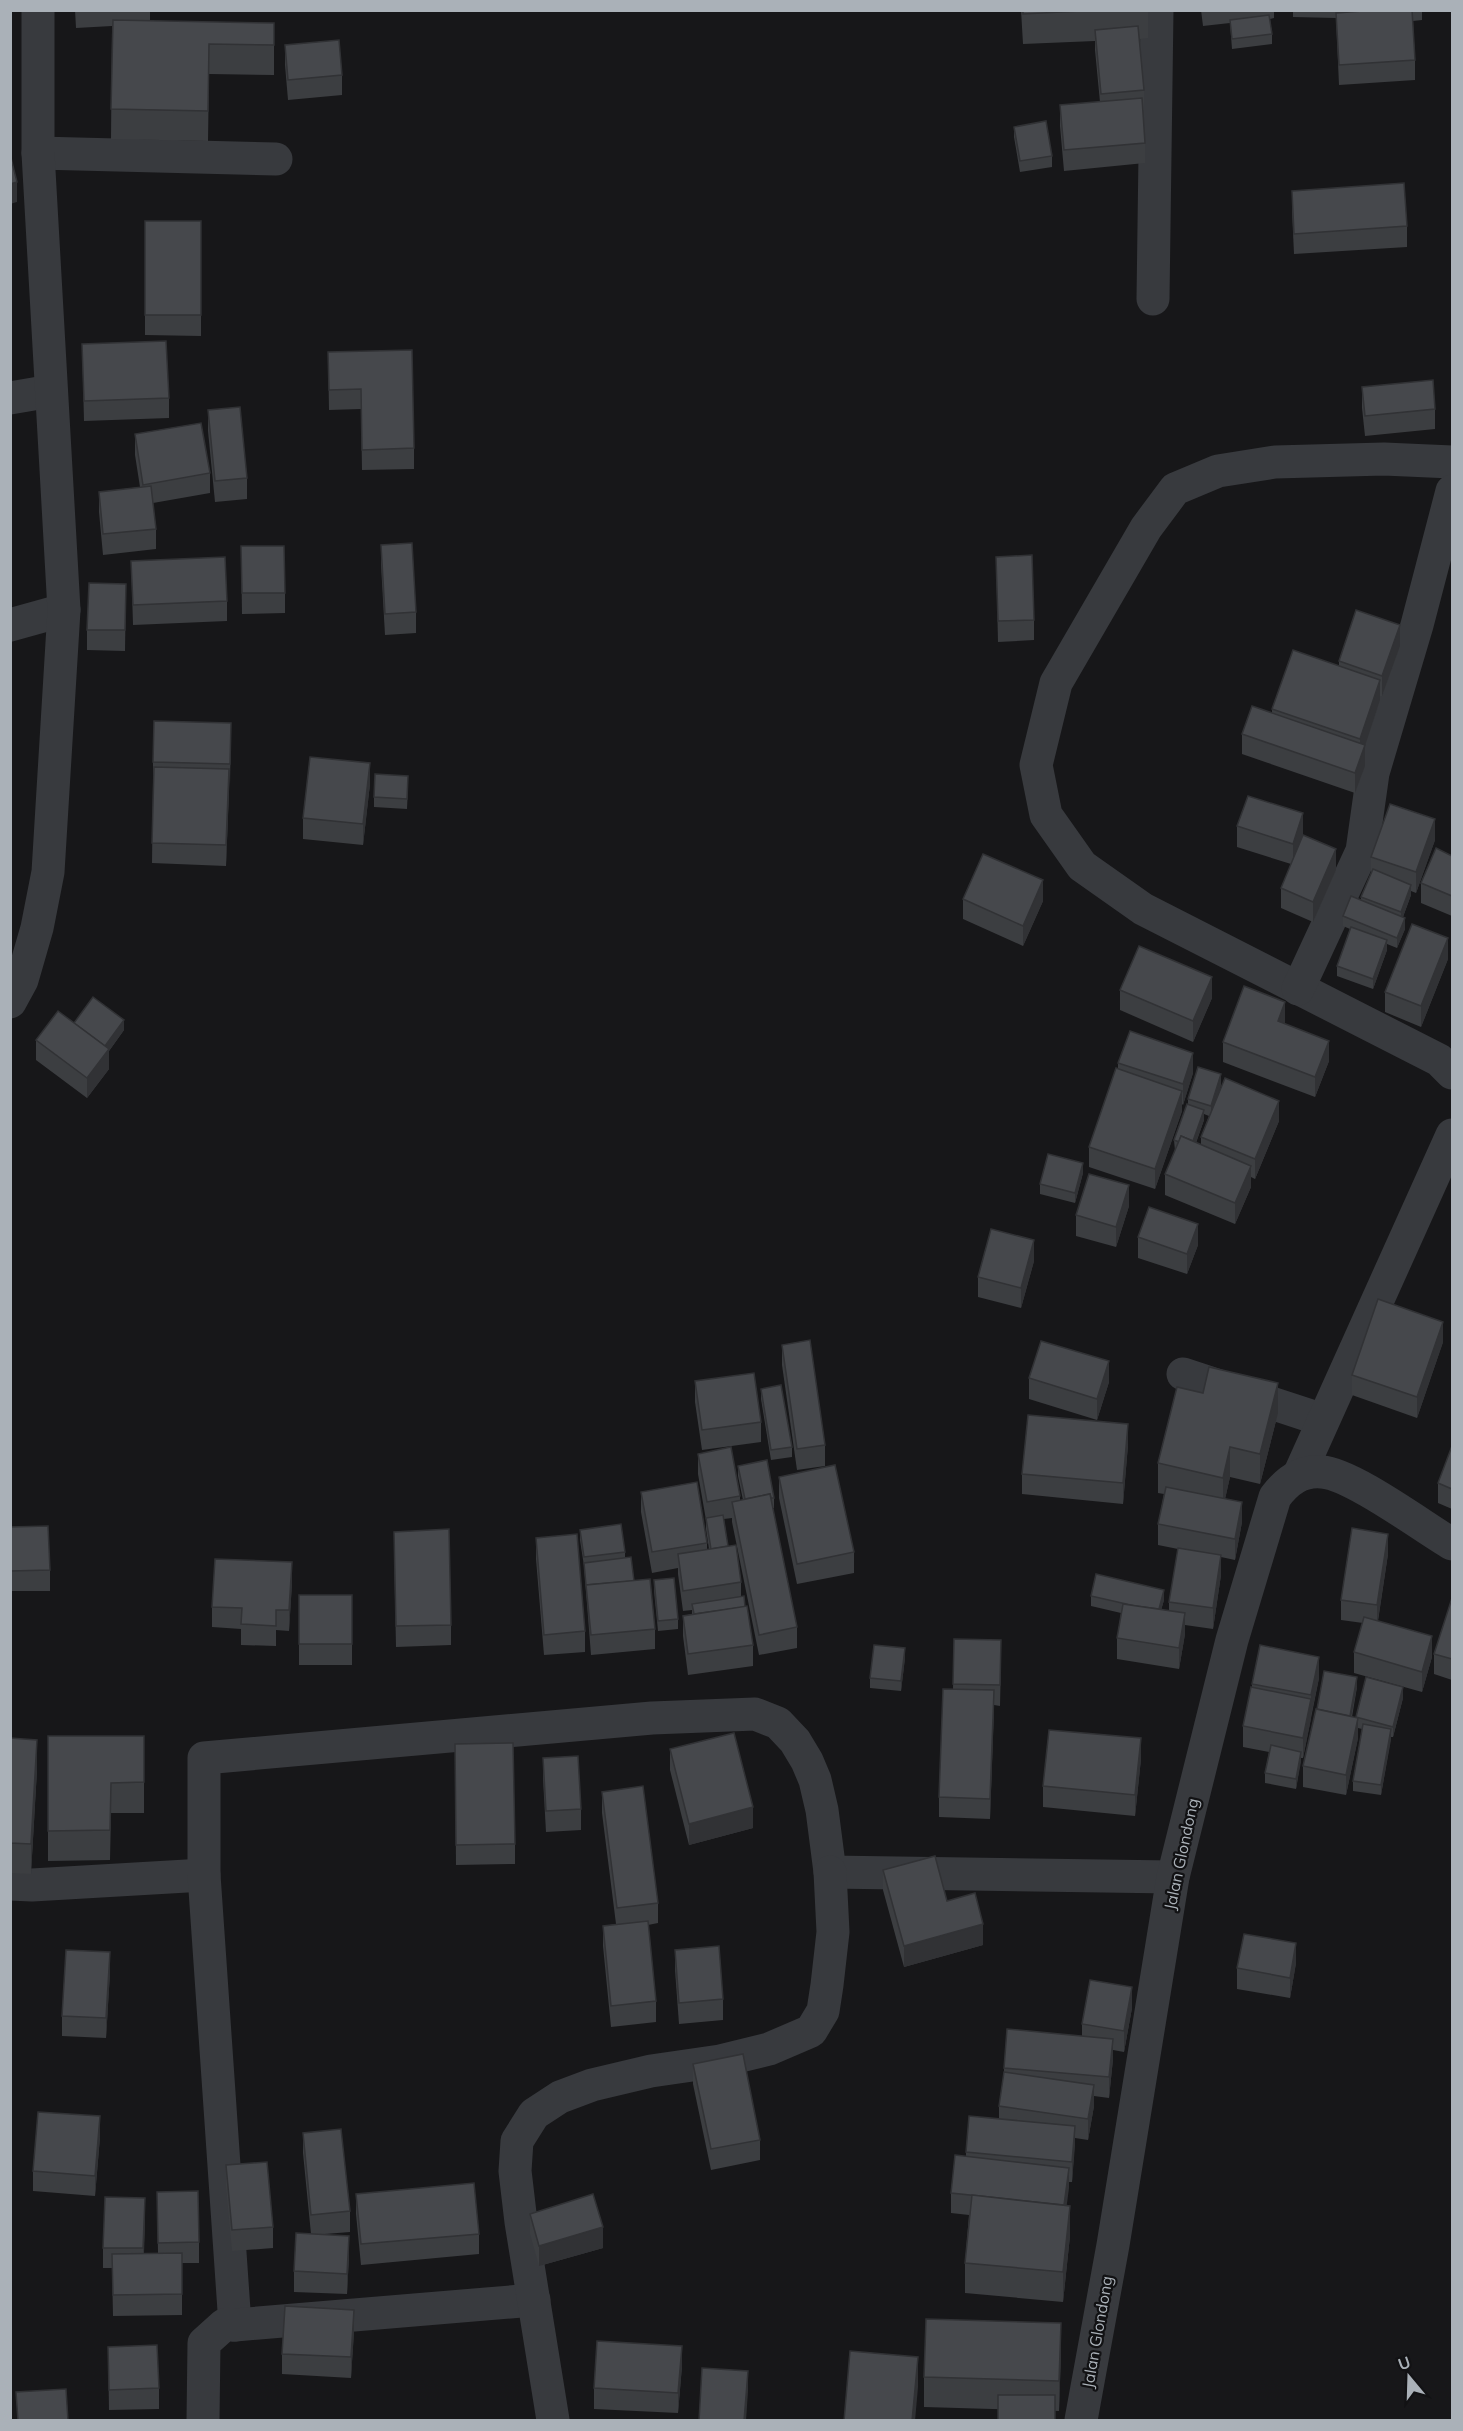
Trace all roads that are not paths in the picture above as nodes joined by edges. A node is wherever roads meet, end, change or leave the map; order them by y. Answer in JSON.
{"nodes":[{"id":1,"x":38,"y":10,"type":"edge"},
{"id":2,"x":1157,"y":10,"type":"edge"},
{"id":3,"x":38,"y":153,"type":"junction"},
{"id":4,"x":276,"y":159,"type":"dead end"},
{"id":5,"x":1153,"y":299,"type":"dead end"},
{"id":6,"x":51,"y":391,"type":"junction"},
{"id":7,"x":10,"y":398,"type":"edge"},
{"id":8,"x":1452,"y":462,"type":"edge"},
{"id":9,"x":1452,"y":491,"type":"edge"},
{"id":10,"x":64,"y":610,"type":"junction"},
{"id":11,"x":10,"y":625,"type":"edge"},
{"id":12,"x":1298,"y":988,"type":"junction"},
{"id":13,"x":10,"y":1002,"type":"edge"},
{"id":14,"x":1452,"y":1074,"type":"edge"},
{"id":15,"x":1452,"y":1135,"type":"edge"},
{"id":16,"x":1183,"y":1374,"type":"dead end"},
{"id":17,"x":1323,"y":1420,"type":"junction"},
{"id":18,"x":1299,"y":1475,"type":"junction"},
{"id":19,"x":1452,"y":1544,"type":"edge"},
{"id":20,"x":830,"y":1872,"type":"junction"},
{"id":21,"x":204,"y":1875,"type":"junction"},
{"id":22,"x":1173,"y":1878,"type":"junction"},
{"id":23,"x":10,"y":1884,"type":"edge"},
{"id":24,"x":534,"y":2300,"type":"junction"},
{"id":25,"x":235,"y":2325,"type":"junction"},
{"id":26,"x":203,"y":2421,"type":"edge"},
{"id":27,"x":554,"y":2421,"type":"edge"},
{"id":28,"x":1081,"y":2421,"type":"edge"}],
"edges":[{"from":1,"to":3,"type":"street"},
{"from":2,"to":5,"type":"street"},
{"from":3,"to":4,"type":"street"},
{"from":3,"to":6,"type":"street"},
{"from":6,"to":7,"type":"street"},
{"from":6,"to":10,"type":"street"},
{"from":8,"to":12,"type":"street"},
{"from":9,"to":12,"type":"street"},
{"from":10,"to":11,"type":"street"},
{"from":10,"to":13,"type":"street"},
{"from":12,"to":14,"type":"street"},
{"from":15,"to":17,"type":"street"},
{"from":16,"to":17,"type":"street"},
{"from":17,"to":18,"type":"street"},
{"from":18,"to":19,"type":"street"},
{"from":18,"to":22,"type":"street","name":"Jalan Glondong"},
{"from":20,"to":21,"type":"street"},
{"from":20,"to":22,"type":"street"},
{"from":20,"to":24,"type":"street"},
{"from":21,"to":23,"type":"street"},
{"from":21,"to":25,"type":"street"},
{"from":22,"to":28,"type":"street","name":"Jalan Glondong"},
{"from":24,"to":25,"type":"street"},
{"from":24,"to":27,"type":"street"},
{"from":25,"to":26,"type":"street"}]}
